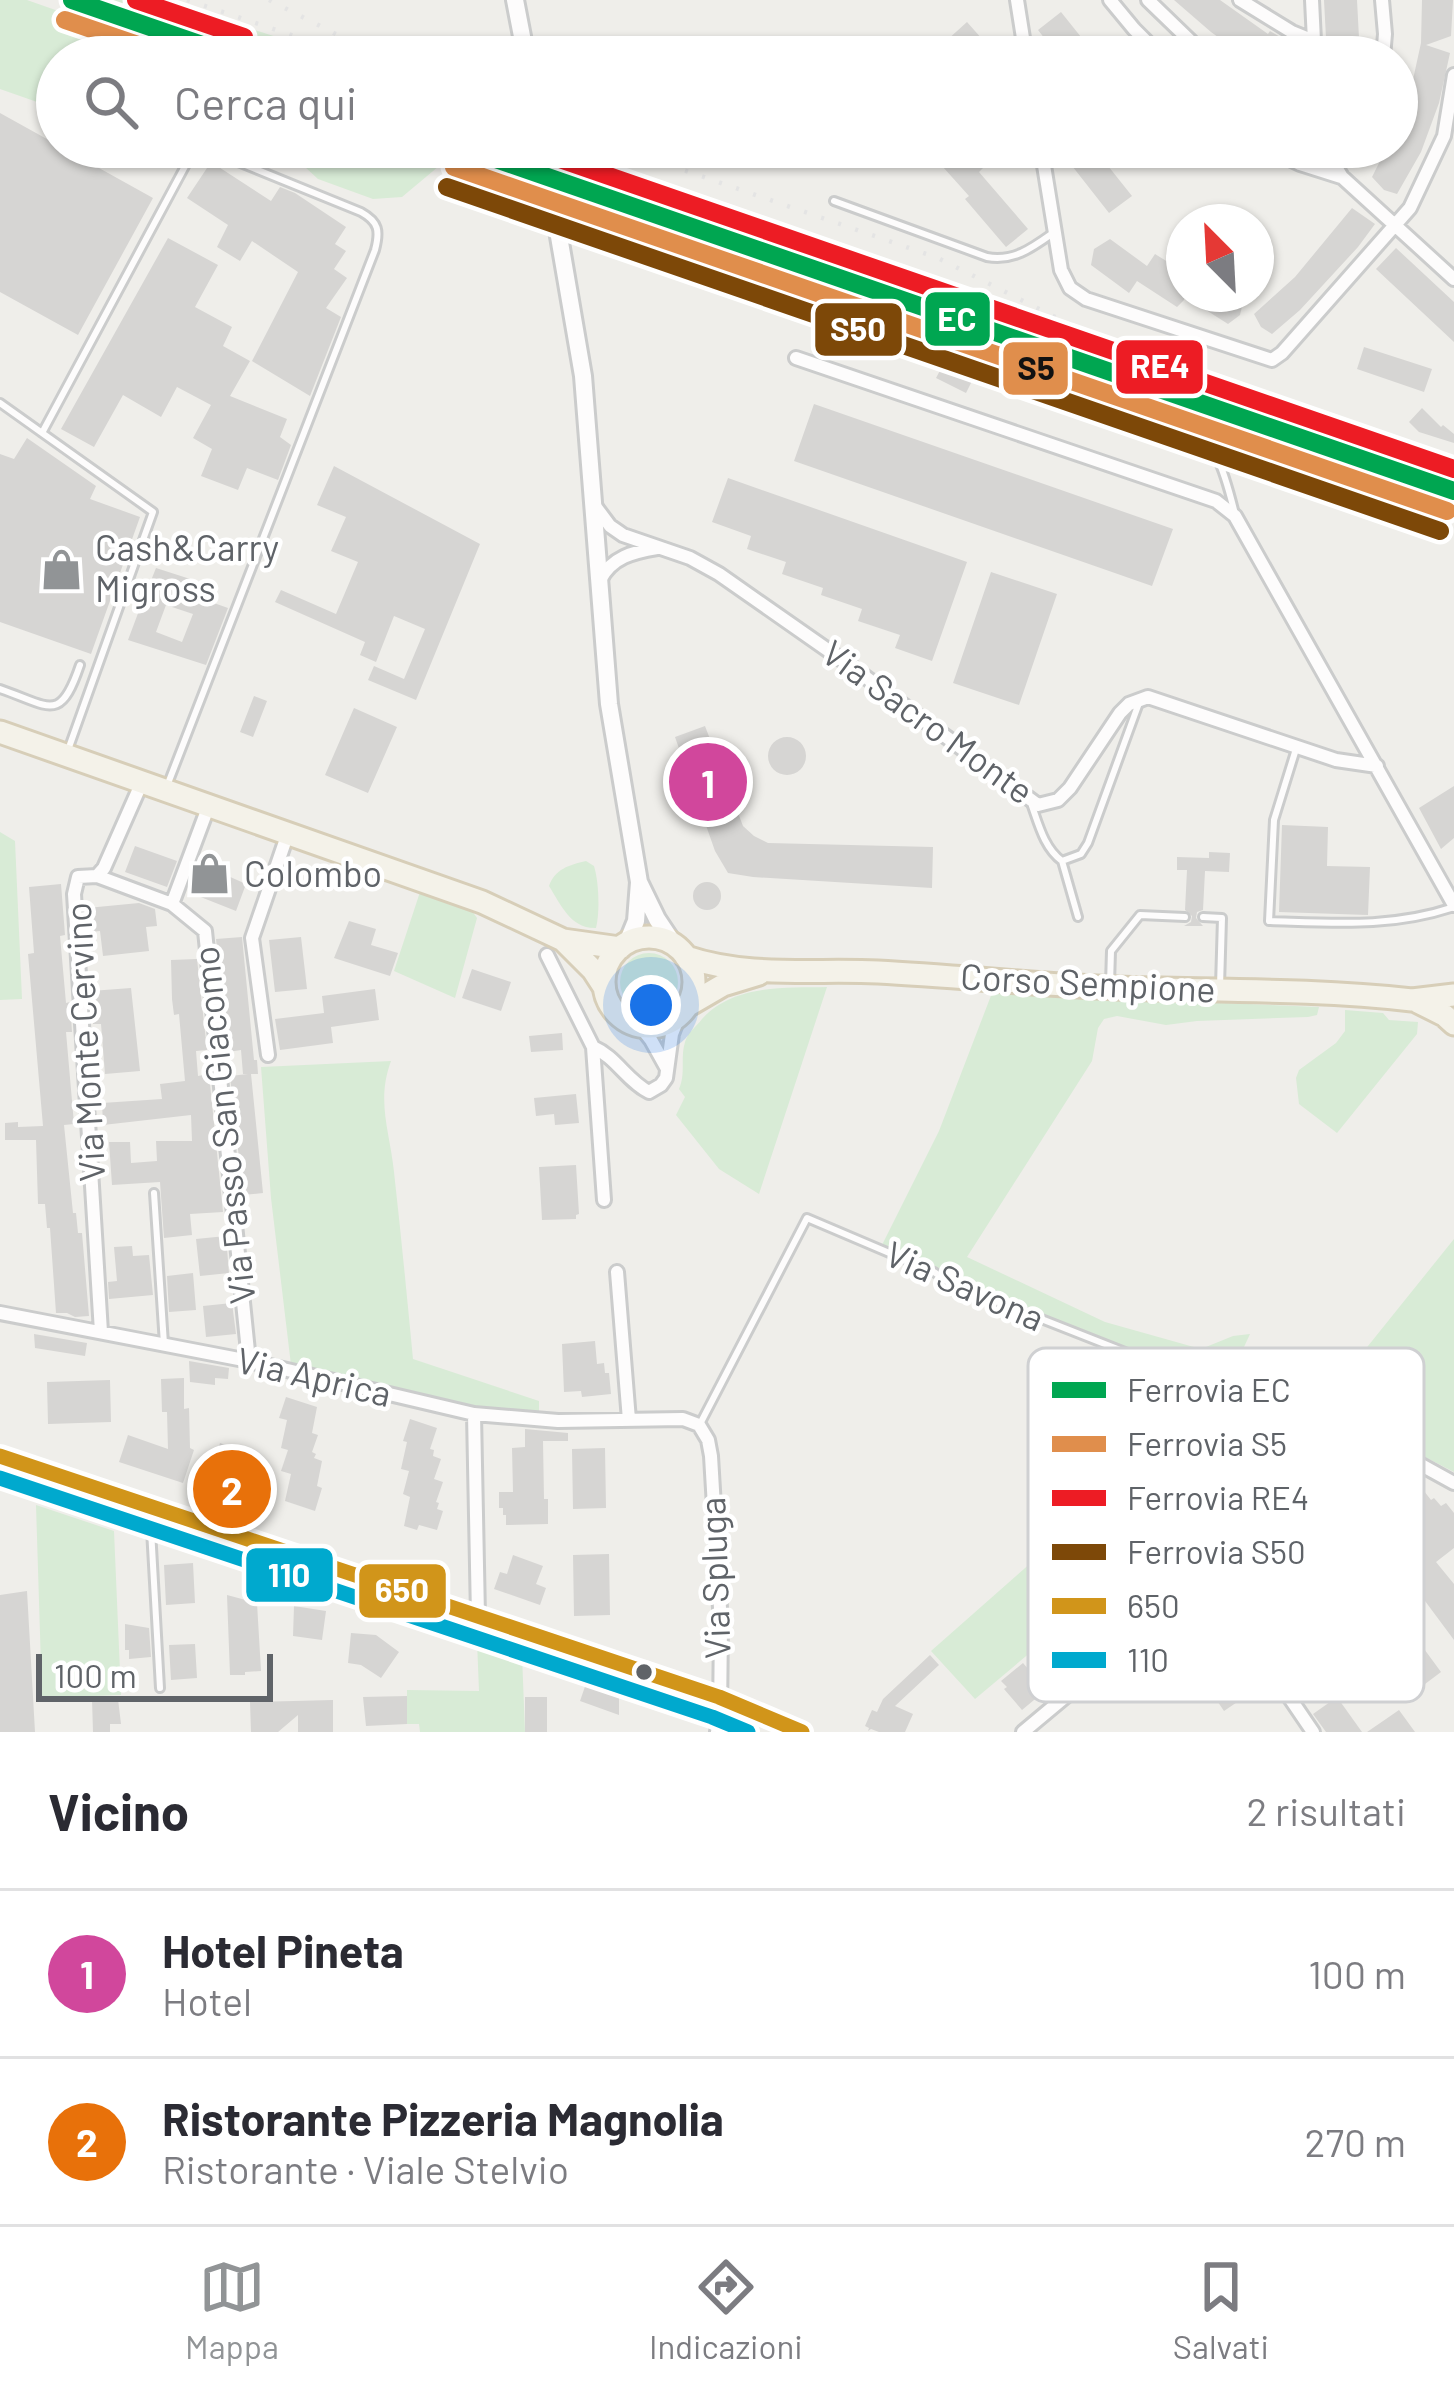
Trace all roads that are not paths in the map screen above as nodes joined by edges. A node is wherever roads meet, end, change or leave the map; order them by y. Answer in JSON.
{"nodes":[{"id":1,"x":515,"y":0,"type":"edge"},
{"id":2,"x":1017,"y":0,"type":"edge"},
{"id":3,"x":1110,"y":0,"type":"edge"},
{"id":4,"x":1148,"y":0,"type":"edge"},
{"id":5,"x":1240,"y":0,"type":"edge"},
{"id":6,"x":1312,"y":0,"type":"edge"},
{"id":7,"x":1382,"y":0,"type":"edge"},
{"id":8,"x":522,"y":36,"type":"edge"},
{"id":9,"x":1023,"y":36,"type":"edge"},
{"id":10,"x":1141,"y":36,"type":"edge"},
{"id":11,"x":1185,"y":36,"type":"edge"},
{"id":12,"x":1302,"y":36,"type":"edge"},
{"id":13,"x":1314,"y":36,"type":"edge"},
{"id":14,"x":1385,"y":36,"type":"edge"},
{"id":15,"x":1454,"y":75,"type":"edge"},
{"id":16,"x":185,"y":168,"type":"edge"},
{"id":17,"x":254,"y":168,"type":"edge"},
{"id":18,"x":1044,"y":168,"type":"edge"},
{"id":19,"x":1312,"y":168,"type":"edge"},
{"id":20,"x":1337,"y":168,"type":"edge"},
{"id":21,"x":1342,"y":178,"type":"junction"},
{"id":22,"x":551,"y":190,"type":"tunnel mouth"},
{"id":23,"x":835,"y":201,"type":"dead end"},
{"id":24,"x":1397,"y":225,"type":"junction"},
{"id":25,"x":1055,"y":232,"type":"junction"},
{"id":26,"x":1454,"y":279,"type":"edge"},
{"id":27,"x":824,"y":280,"type":"dead end"},
{"id":28,"x":796,"y":358,"type":"dead end"},
{"id":29,"x":0,"y":403,"type":"edge"},
{"id":30,"x":42,"y":433,"type":"junction"},
{"id":31,"x":594,"y":506,"type":"junction"},
{"id":32,"x":1235,"y":516,"type":"junction"},
{"id":33,"x":658,"y":548,"type":"junction"},
{"id":34,"x":599,"y":582,"type":"junction"},
{"id":35,"x":80,"y":665,"type":"dead end"},
{"id":36,"x":0,"y":689,"type":"edge"},
{"id":37,"x":1141,"y":698,"type":"junction"},
{"id":38,"x":0,"y":732,"type":"edge"},
{"id":39,"x":1297,"y":746,"type":"junction"},
{"id":40,"x":66,"y":755,"type":"junction"},
{"id":41,"x":1377,"y":766,"type":"junction"},
{"id":42,"x":142,"y":782,"type":"junction"},
{"id":43,"x":165,"y":790,"type":"junction"},
{"id":44,"x":1031,"y":802,"type":"junction"},
{"id":45,"x":209,"y":805,"type":"junction"},
{"id":46,"x":288,"y":833,"type":"junction"},
{"id":47,"x":1062,"y":861,"type":"junction"},
{"id":48,"x":98,"y":876,"type":"junction"},
{"id":49,"x":639,"y":882,"type":"junction"},
{"id":50,"x":172,"y":904,"type":"junction"},
{"id":51,"x":1454,"y":906,"type":"edge"},
{"id":52,"x":1078,"y":916,"type":"dead end"},
{"id":53,"x":1185,"y":917,"type":"dead end"},
{"id":54,"x":1203,"y":917,"type":"dead end"},
{"id":55,"x":623,"y":945,"type":"junction"},
{"id":56,"x":555,"y":947,"type":"junction"},
{"id":57,"x":681,"y":951,"type":"junction"},
{"id":58,"x":765,"y":972,"type":"junction"},
{"id":59,"x":604,"y":987,"type":"junction"},
{"id":60,"x":1110,"y":988,"type":"junction"},
{"id":61,"x":1220,"y":990,"type":"junction"},
{"id":62,"x":1454,"y":995,"type":"edge"},
{"id":63,"x":1412,"y":1000,"type":"junction"},
{"id":64,"x":683,"y":1011,"type":"junction"},
{"id":65,"x":1454,"y":1024,"type":"edge"},
{"id":66,"x":640,"y":1026,"type":"junction"},
{"id":67,"x":593,"y":1047,"type":"junction"},
{"id":68,"x":268,"y":1055,"type":"dead end"},
{"id":69,"x":666,"y":1069,"type":"junction"},
{"id":70,"x":154,"y":1193,"type":"dead end"},
{"id":71,"x":604,"y":1200,"type":"dead end"},
{"id":72,"x":616,"y":1272,"type":"dead end"},
{"id":73,"x":0,"y":1313,"type":"edge"},
{"id":74,"x":100,"y":1332,"type":"junction"},
{"id":75,"x":164,"y":1344,"type":"junction"},
{"id":76,"x":1113,"y":1348,"type":"edge"},
{"id":77,"x":250,"y":1361,"type":"junction"},
{"id":78,"x":474,"y":1414,"type":"junction"},
{"id":79,"x":629,"y":1420,"type":"junction"},
{"id":80,"x":699,"y":1425,"type":"junction"},
{"id":81,"x":0,"y":1456,"type":"edge"},
{"id":82,"x":1424,"y":1466,"type":"edge"},
{"id":83,"x":1454,"y":1483,"type":"edge"},
{"id":84,"x":150,"y":1507,"type":"junction"},
{"id":85,"x":478,"y":1616,"type":"junction"},
{"id":86,"x":160,"y":1688,"type":"dead end"},
{"id":87,"x":719,"y":1697,"type":"junction"},
{"id":88,"x":1059,"y":1702,"type":"edge"},
{"id":89,"x":1292,"y":1702,"type":"edge"},
{"id":90,"x":717,"y":1732,"type":"edge"},
{"id":91,"x":802,"y":1732,"type":"edge"},
{"id":92,"x":1023,"y":1732,"type":"edge"},
{"id":93,"x":1312,"y":1732,"type":"edge"}],
"edges":[{"from":1,"to":8,"type":"street"},
{"from":2,"to":9,"type":"street"},
{"from":3,"to":10,"type":"street"},
{"from":4,"to":11,"type":"street"},
{"from":5,"to":12,"type":"street"},
{"from":6,"to":13,"type":"street"},
{"from":7,"to":14,"type":"street"},
{"from":15,"to":24,"type":"street"},
{"from":16,"to":30,"type":"lane"},
{"from":17,"to":43,"type":"lane"},
{"from":18,"to":25,"type":"street"},
{"from":19,"to":21,"type":"street"},
{"from":20,"to":21,"type":"street"},
{"from":21,"to":24,"type":"street"},
{"from":22,"to":31,"type":"street"},
{"from":23,"to":25,"type":"lane"},
{"from":24,"to":25,"type":"street"},
{"from":24,"to":26,"type":"street"},
{"from":27,"to":32,"type":"lane"},
{"from":28,"to":32,"type":"street"},
{"from":29,"to":30,"type":"lane"},
{"from":30,"to":40,"type":"lane"},
{"from":31,"to":33,"type":"street","name":"Via Sacro Monte"},
{"from":31,"to":34,"type":"street"},
{"from":32,"to":41,"type":"street"},
{"from":33,"to":34,"type":"street"},
{"from":33,"to":44,"type":"street","name":"Via Sacro Monte"},
{"from":34,"to":49,"type":"street"},
{"from":35,"to":36,"type":"lane"},
{"from":37,"to":39,"type":"street"},
{"from":37,"to":44,"type":"street","name":"Via Sacro Monte"},
{"from":37,"to":47,"type":"lane"},
{"from":38,"to":40,"type":"main road"},
{"from":39,"to":41,"type":"street"},
{"from":39,"to":51,"type":"lane"},
{"from":40,"to":42,"type":"main road"},
{"from":41,"to":51,"type":"street"},
{"from":42,"to":43,"type":"main road"},
{"from":42,"to":48,"type":"street","name":"Via Monte Cervino"},
{"from":43,"to":45,"type":"main road"},
{"from":44,"to":47,"type":"lane"},
{"from":45,"to":46,"type":"main road"},
{"from":45,"to":50,"type":"street","name":"Via Passo San Giacomo"},
{"from":46,"to":56,"type":"main road"},
{"from":46,"to":68,"type":"street"},
{"from":47,"to":52,"type":"lane"},
{"from":48,"to":50,"type":"street","name":"Via Passo San Giacomo"},
{"from":48,"to":74,"type":"street","name":"Via Monte Cervino"},
{"from":49,"to":55,"type":"street"},
{"from":49,"to":57,"type":"street"},
{"from":50,"to":77,"type":"street","name":"Via Passo San Giacomo"},
{"from":53,"to":60,"type":"lane"},
{"from":54,"to":61,"type":"lane"},
{"from":55,"to":56,"type":"main road"},
{"from":55,"to":57,"type":"main road"},
{"from":55,"to":59,"type":"main road"},
{"from":56,"to":59,"type":"main road"},
{"from":56,"to":67,"type":"street"},
{"from":57,"to":58,"type":"main road","name":"Corso Sempione"},
{"from":57,"to":64,"type":"main road"},
{"from":58,"to":60,"type":"main road","name":"Corso Sempione"},
{"from":58,"to":64,"type":"main road","name":"Corso Sempione"},
{"from":59,"to":66,"type":"main road"},
{"from":60,"to":61,"type":"main road","name":"Corso Sempione"},
{"from":61,"to":63,"type":"main road","name":"Corso Sempione"},
{"from":62,"to":63,"type":"main road","name":"Corso Sempione"},
{"from":63,"to":65,"type":"main road"},
{"from":64,"to":66,"type":"main road"},
{"from":64,"to":69,"type":"street"},
{"from":66,"to":69,"type":"street"},
{"from":67,"to":69,"type":"street"},
{"from":67,"to":71,"type":"street"},
{"from":70,"to":75,"type":"lane"},
{"from":72,"to":79,"type":"street"},
{"from":73,"to":74,"type":"street","name":"Via Aprica"},
{"from":74,"to":75,"type":"street","name":"Via Aprica"},
{"from":75,"to":77,"type":"street","name":"Via Aprica"},
{"from":76,"to":80,"type":"lane","name":"Via Savona"},
{"from":77,"to":78,"type":"street","name":"Via Aprica"},
{"from":78,"to":79,"type":"street","name":"Via Aprica"},
{"from":78,"to":85,"type":"street"},
{"from":79,"to":80,"type":"street"},
{"from":80,"to":87,"type":"street","name":"Via Spluga"},
{"from":81,"to":84,"type":"street"},
{"from":82,"to":83,"type":"street","name":"Via Savona"},
{"from":84,"to":85,"type":"street"},
{"from":84,"to":86,"type":"lane"},
{"from":85,"to":87,"type":"street"},
{"from":87,"to":90,"type":"street","name":"Via Spluga"},
{"from":87,"to":91,"type":"street"},
{"from":88,"to":92,"type":"street"},
{"from":89,"to":93,"type":"street"}]}
